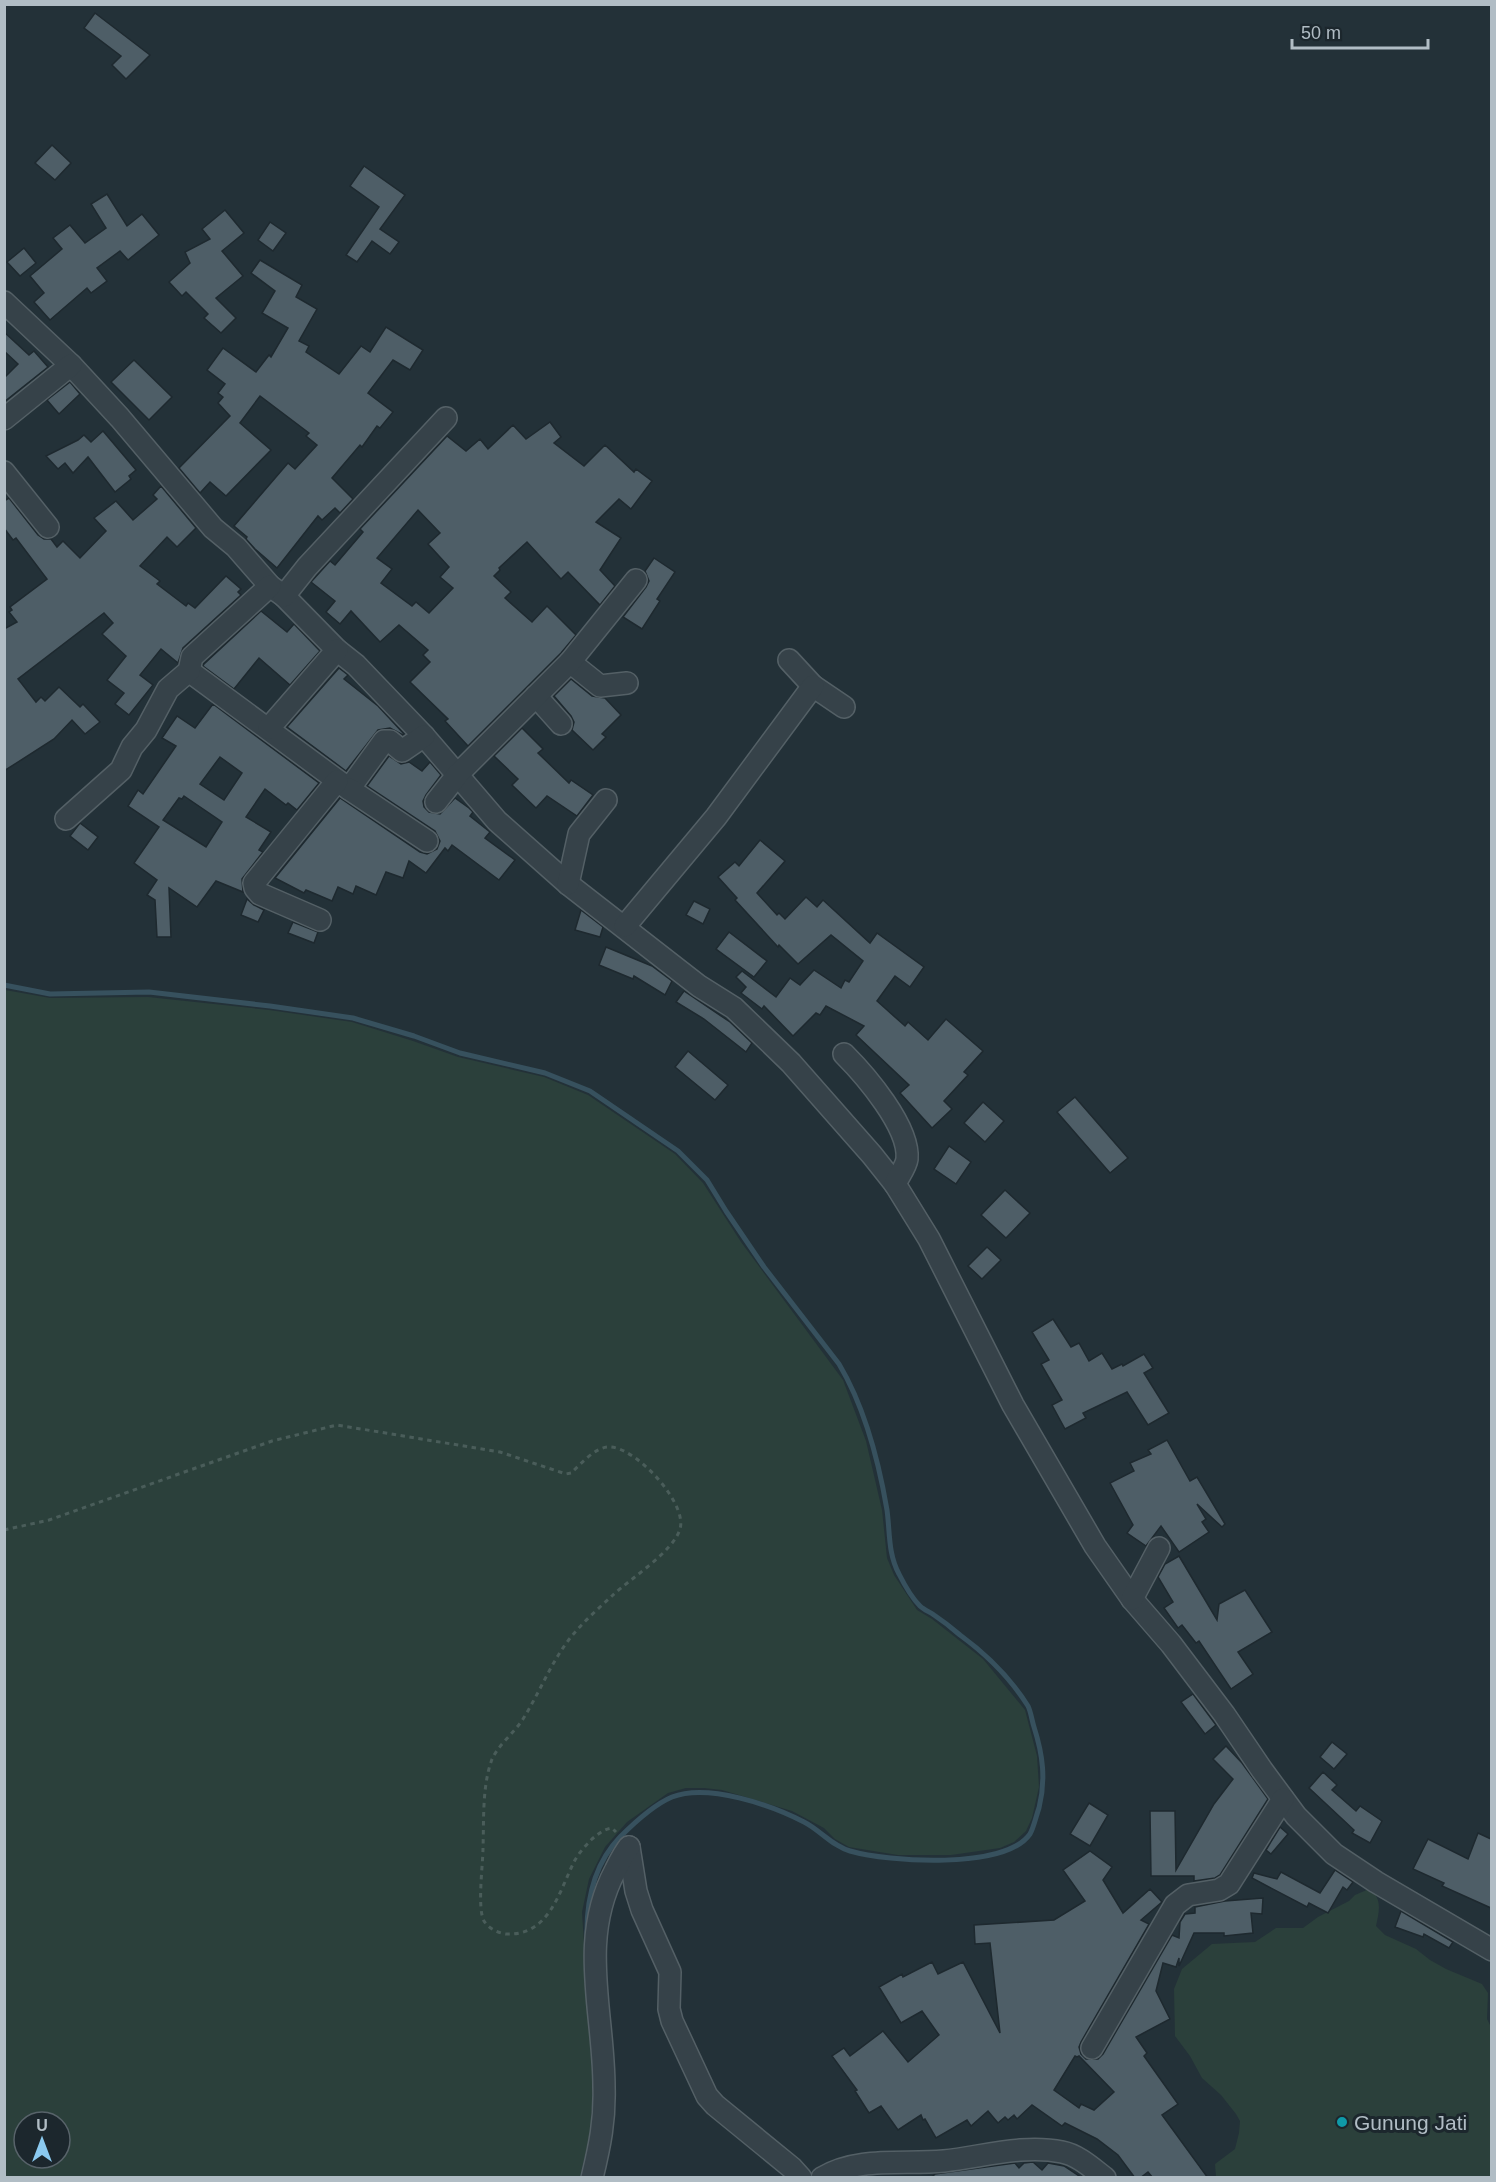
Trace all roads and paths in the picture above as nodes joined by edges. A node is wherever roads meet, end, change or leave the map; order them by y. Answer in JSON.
{"nodes":[{"id":1,"x":4,"y":302,"type":"edge"},
{"id":2,"x":71,"y":365,"type":"junction"},
{"id":3,"x":446,"y":418,"type":"dead end"},
{"id":4,"x":4,"y":419,"type":"edge"},
{"id":5,"x":4,"y":472,"type":"edge"},
{"id":6,"x":48,"y":527,"type":"dead end"},
{"id":7,"x":636,"y":580,"type":"dead end"},
{"id":8,"x":277,"y":591,"type":"junction"},
{"id":9,"x":337,"y":650,"type":"junction"},
{"id":10,"x":789,"y":660,"type":"dead end"},
{"id":11,"x":570,"y":662,"type":"junction"},
{"id":12,"x":189,"y":671,"type":"junction"},
{"id":13,"x":627,"y":683,"type":"dead end"},
{"id":14,"x":813,"y":686,"type":"junction"},
{"id":15,"x":536,"y":696,"type":"junction"},
{"id":16,"x":844,"y":706,"type":"dead end"},
{"id":17,"x":561,"y":724,"type":"dead end"},
{"id":18,"x":269,"y":728,"type":"junction"},
{"id":19,"x":424,"y":736,"type":"junction"},
{"id":20,"x":458,"y":774,"type":"junction"},
{"id":21,"x":343,"y":785,"type":"junction"},
{"id":22,"x":606,"y":800,"type":"dead end"},
{"id":23,"x":436,"y":802,"type":"dead end"},
{"id":24,"x":66,"y":819,"type":"dead end"},
{"id":25,"x":427,"y":841,"type":"dead end"},
{"id":26,"x":568,"y":884,"type":"junction"},
{"id":27,"x":320,"y":920,"type":"dead end"},
{"id":28,"x":625,"y":926,"type":"junction"},
{"id":29,"x":844,"y":1054,"type":"dead end"},
{"id":30,"x":895,"y":1184,"type":"junction"},
{"id":31,"x":4,"y":1530,"type":"edge"},
{"id":32,"x":1159,"y":1548,"type":"dead end"},
{"id":33,"x":1132,"y":1599,"type":"junction"},
{"id":34,"x":1283,"y":1799,"type":"junction"},
{"id":35,"x":612,"y":1828,"type":"dead end"},
{"id":36,"x":1491,"y":1950,"type":"edge"},
{"id":37,"x":1092,"y":2048,"type":"dead end"},
{"id":38,"x":592,"y":2178,"type":"edge"},
{"id":39,"x":801,"y":2178,"type":"edge"},
{"id":40,"x":822,"y":2178,"type":"edge"},
{"id":41,"x":1105,"y":2178,"type":"edge"}],
"edges":[{"from":1,"to":2,"type":"street"},
{"from":2,"to":4,"type":"street"},
{"from":2,"to":8,"type":"street"},
{"from":3,"to":8,"type":"street"},
{"from":5,"to":6,"type":"street"},
{"from":7,"to":11,"type":"street"},
{"from":8,"to":9,"type":"street"},
{"from":8,"to":12,"type":"street"},
{"from":9,"to":18,"type":"street"},
{"from":9,"to":19,"type":"street"},
{"from":10,"to":14,"type":"street"},
{"from":11,"to":13,"type":"street"},
{"from":11,"to":15,"type":"street"},
{"from":12,"to":18,"type":"street"},
{"from":12,"to":24,"type":"street"},
{"from":14,"to":16,"type":"street"},
{"from":14,"to":28,"type":"street"},
{"from":15,"to":17,"type":"street"},
{"from":15,"to":20,"type":"street"},
{"from":18,"to":21,"type":"street"},
{"from":19,"to":20,"type":"street"},
{"from":19,"to":21,"type":"street"},
{"from":20,"to":23,"type":"street"},
{"from":20,"to":26,"type":"street"},
{"from":21,"to":25,"type":"street"},
{"from":21,"to":27,"type":"street"},
{"from":22,"to":26,"type":"street"},
{"from":26,"to":28,"type":"street"},
{"from":28,"to":30,"type":"street"},
{"from":29,"to":30,"type":"street"},
{"from":30,"to":33,"type":"street"},
{"from":31,"to":35,"type":"path"},
{"from":32,"to":33,"type":"street"},
{"from":33,"to":34,"type":"street"},
{"from":34,"to":36,"type":"street"},
{"from":34,"to":37,"type":"street"},
{"from":38,"to":39,"type":"street"},
{"from":40,"to":41,"type":"street"}]}
